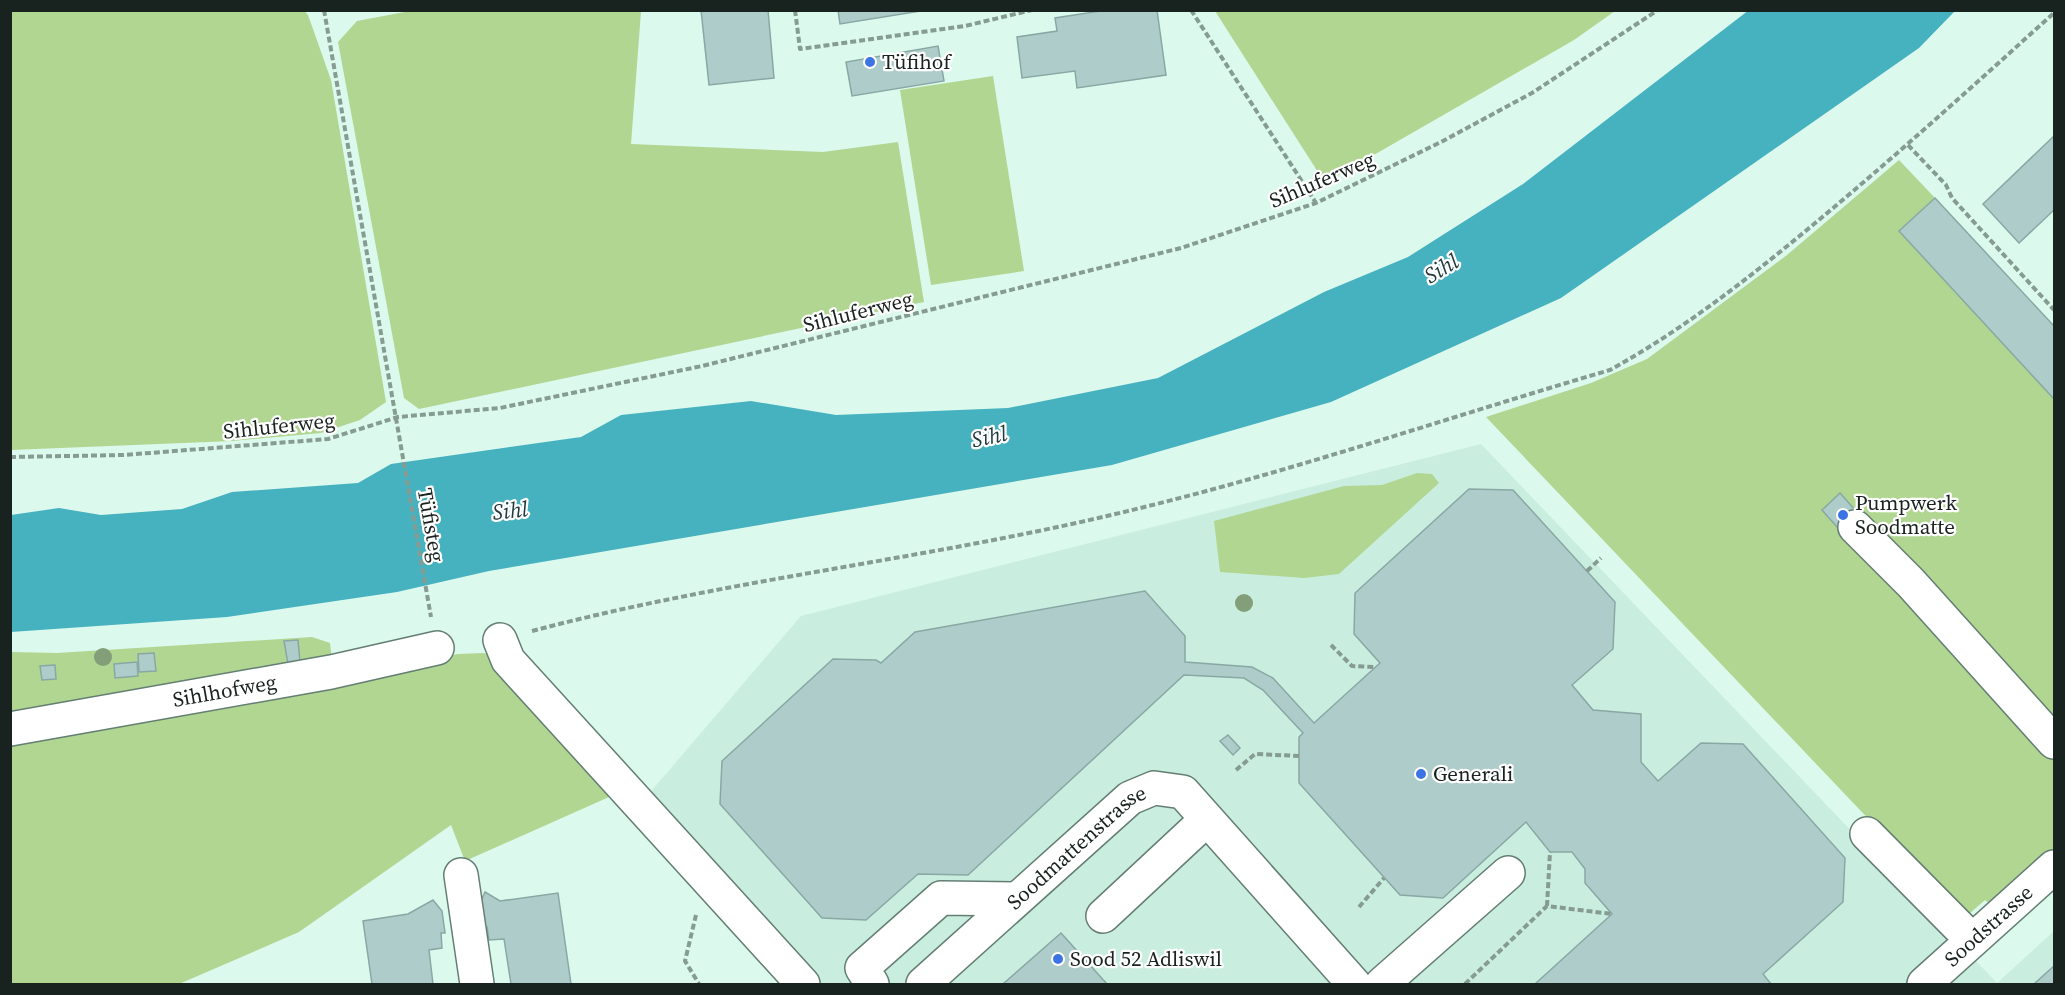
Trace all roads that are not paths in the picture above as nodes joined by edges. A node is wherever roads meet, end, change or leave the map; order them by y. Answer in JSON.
{"nodes":[{"id":1,"x":1855,"y":528,"type":"dead end"},
{"id":2,"x":435,"y":637,"type":"road end"},
{"id":3,"x":500,"y":640,"type":"road end"},
{"id":4,"x":10,"y":729,"type":"edge"},
{"id":5,"x":2055,"y":742,"type":"edge"},
{"id":6,"x":1206,"y":820,"type":"junction"},
{"id":7,"x":1867,"y":834,"type":"dead end"},
{"id":8,"x":2055,"y":867,"type":"edge"},
{"id":9,"x":1508,"y":873,"type":"dead end"},
{"id":10,"x":461,"y":875,"type":"dead end"},
{"id":11,"x":1015,"y":899,"type":"junction"},
{"id":12,"x":1103,"y":916,"type":"dead end"},
{"id":13,"x":1972,"y":940,"type":"junction"},
{"id":14,"x":477,"y":984,"type":"edge"},
{"id":15,"x":803,"y":984,"type":"edge"},
{"id":16,"x":872,"y":984,"type":"edge"},
{"id":17,"x":923,"y":984,"type":"edge"},
{"id":18,"x":1354,"y":984,"type":"edge"},
{"id":19,"x":1382,"y":984,"type":"edge"},
{"id":20,"x":1924,"y":984,"type":"edge"}],
"edges":[{"from":1,"to":5,"type":"street"},
{"from":2,"to":4,"type":"street","name":"Sihlhofweg"},
{"from":3,"to":15,"type":"street"},
{"from":6,"to":11,"type":"street","name":"Soodmattenstrasse"},
{"from":6,"to":12,"type":"street"},
{"from":6,"to":18,"type":"street","name":"Soodmattenstrasse"},
{"from":7,"to":13,"type":"street"},
{"from":8,"to":13,"type":"street","name":"Soodstrasse"},
{"from":9,"to":19,"type":"street"},
{"from":10,"to":14,"type":"street"},
{"from":11,"to":16,"type":"street"},
{"from":11,"to":17,"type":"street","name":"Soodmattenstrasse"},
{"from":13,"to":20,"type":"street","name":"Soodstrasse"}]}
